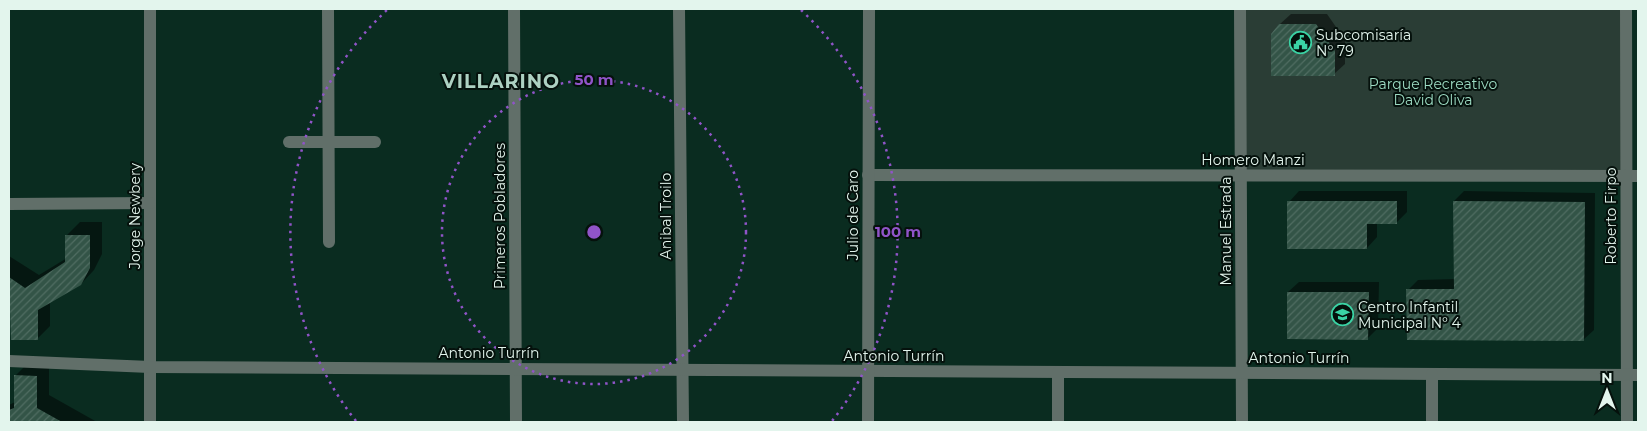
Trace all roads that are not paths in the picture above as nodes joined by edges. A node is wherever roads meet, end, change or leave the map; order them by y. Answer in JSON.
{"nodes":[{"id":1,"x":150,"y":9,"type":"edge"},
{"id":2,"x":328,"y":9,"type":"edge"},
{"id":3,"x":514,"y":9,"type":"edge"},
{"id":4,"x":680,"y":9,"type":"edge"},
{"id":5,"x":869,"y":9,"type":"edge"},
{"id":6,"x":1240,"y":9,"type":"edge"},
{"id":7,"x":1626,"y":9,"type":"edge"},
{"id":8,"x":289,"y":142,"type":"dead end"},
{"id":9,"x":329,"y":142,"type":"junction"},
{"id":10,"x":374,"y":142,"type":"dead end"},
{"id":11,"x":868,"y":174,"type":"junction"},
{"id":12,"x":1241,"y":175,"type":"junction"},
{"id":13,"x":1632,"y":176,"type":"edge"},
{"id":14,"x":150,"y":203,"type":"junction"},
{"id":15,"x":9,"y":204,"type":"edge"},
{"id":16,"x":329,"y":242,"type":"dead end"},
{"id":17,"x":9,"y":361,"type":"edge"},
{"id":18,"x":150,"y":367,"type":"junction"},
{"id":19,"x":516,"y":369,"type":"junction"},
{"id":20,"x":682,"y":370,"type":"junction"},
{"id":21,"x":868,"y":371,"type":"junction"},
{"id":22,"x":1058,"y":372,"type":"junction"},
{"id":23,"x":1242,"y":373,"type":"junction"},
{"id":24,"x":1432,"y":374,"type":"junction"},
{"id":25,"x":1633,"y":375,"type":"edge"},
{"id":26,"x":150,"y":422,"type":"edge"},
{"id":27,"x":516,"y":422,"type":"edge"},
{"id":28,"x":683,"y":422,"type":"edge"},
{"id":29,"x":868,"y":422,"type":"edge"},
{"id":30,"x":1058,"y":422,"type":"edge"},
{"id":31,"x":1242,"y":422,"type":"edge"},
{"id":32,"x":1432,"y":422,"type":"edge"},
{"id":33,"x":1627,"y":422,"type":"edge"}],
"edges":[{"from":1,"to":14,"type":"street","name":"Jorge Newbery"},
{"from":2,"to":9,"type":"street"},
{"from":3,"to":19,"type":"street","name":"Primeros Pobladores"},
{"from":4,"to":20,"type":"street","name":"Anibal Troilo"},
{"from":5,"to":11,"type":"street","name":"Julio de Caro"},
{"from":6,"to":12,"type":"street","name":"Manuel Estrada"},
{"from":7,"to":13,"type":"street","name":"Roberto Firpo"},
{"from":8,"to":9,"type":"street"},
{"from":9,"to":10,"type":"street"},
{"from":9,"to":16,"type":"street"},
{"from":11,"to":12,"type":"street","name":"Homero Manzi"},
{"from":11,"to":21,"type":"street","name":"Julio de Caro"},
{"from":12,"to":13,"type":"street","name":"Homero Manzi"},
{"from":12,"to":23,"type":"street","name":"Manuel Estrada"},
{"from":13,"to":25,"type":"street","name":"Roberto Firpo"},
{"from":14,"to":15,"type":"street"},
{"from":14,"to":18,"type":"street","name":"Jorge Newbery"},
{"from":17,"to":18,"type":"street","name":"Antonio Turrín"},
{"from":18,"to":19,"type":"street","name":"Antonio Turrín"},
{"from":18,"to":26,"type":"street","name":"Jorge Newbery"},
{"from":19,"to":20,"type":"street","name":"Antonio Turrín"},
{"from":19,"to":27,"type":"street","name":"Primeros Pobladores"},
{"from":20,"to":21,"type":"street","name":"Antonio Turrín"},
{"from":20,"to":28,"type":"street","name":"Anibal Troilo"},
{"from":21,"to":22,"type":"street","name":"Antonio Turrín"},
{"from":21,"to":29,"type":"street","name":"Julio de Caro"},
{"from":22,"to":23,"type":"street","name":"Antonio Turrín"},
{"from":22,"to":30,"type":"street"},
{"from":23,"to":24,"type":"street","name":"Antonio Turrín"},
{"from":23,"to":31,"type":"street","name":"Manuel Estrada"},
{"from":24,"to":25,"type":"street","name":"Antonio Turrín"},
{"from":24,"to":32,"type":"street"},
{"from":25,"to":33,"type":"street","name":"Roberto Firpo"}]}
